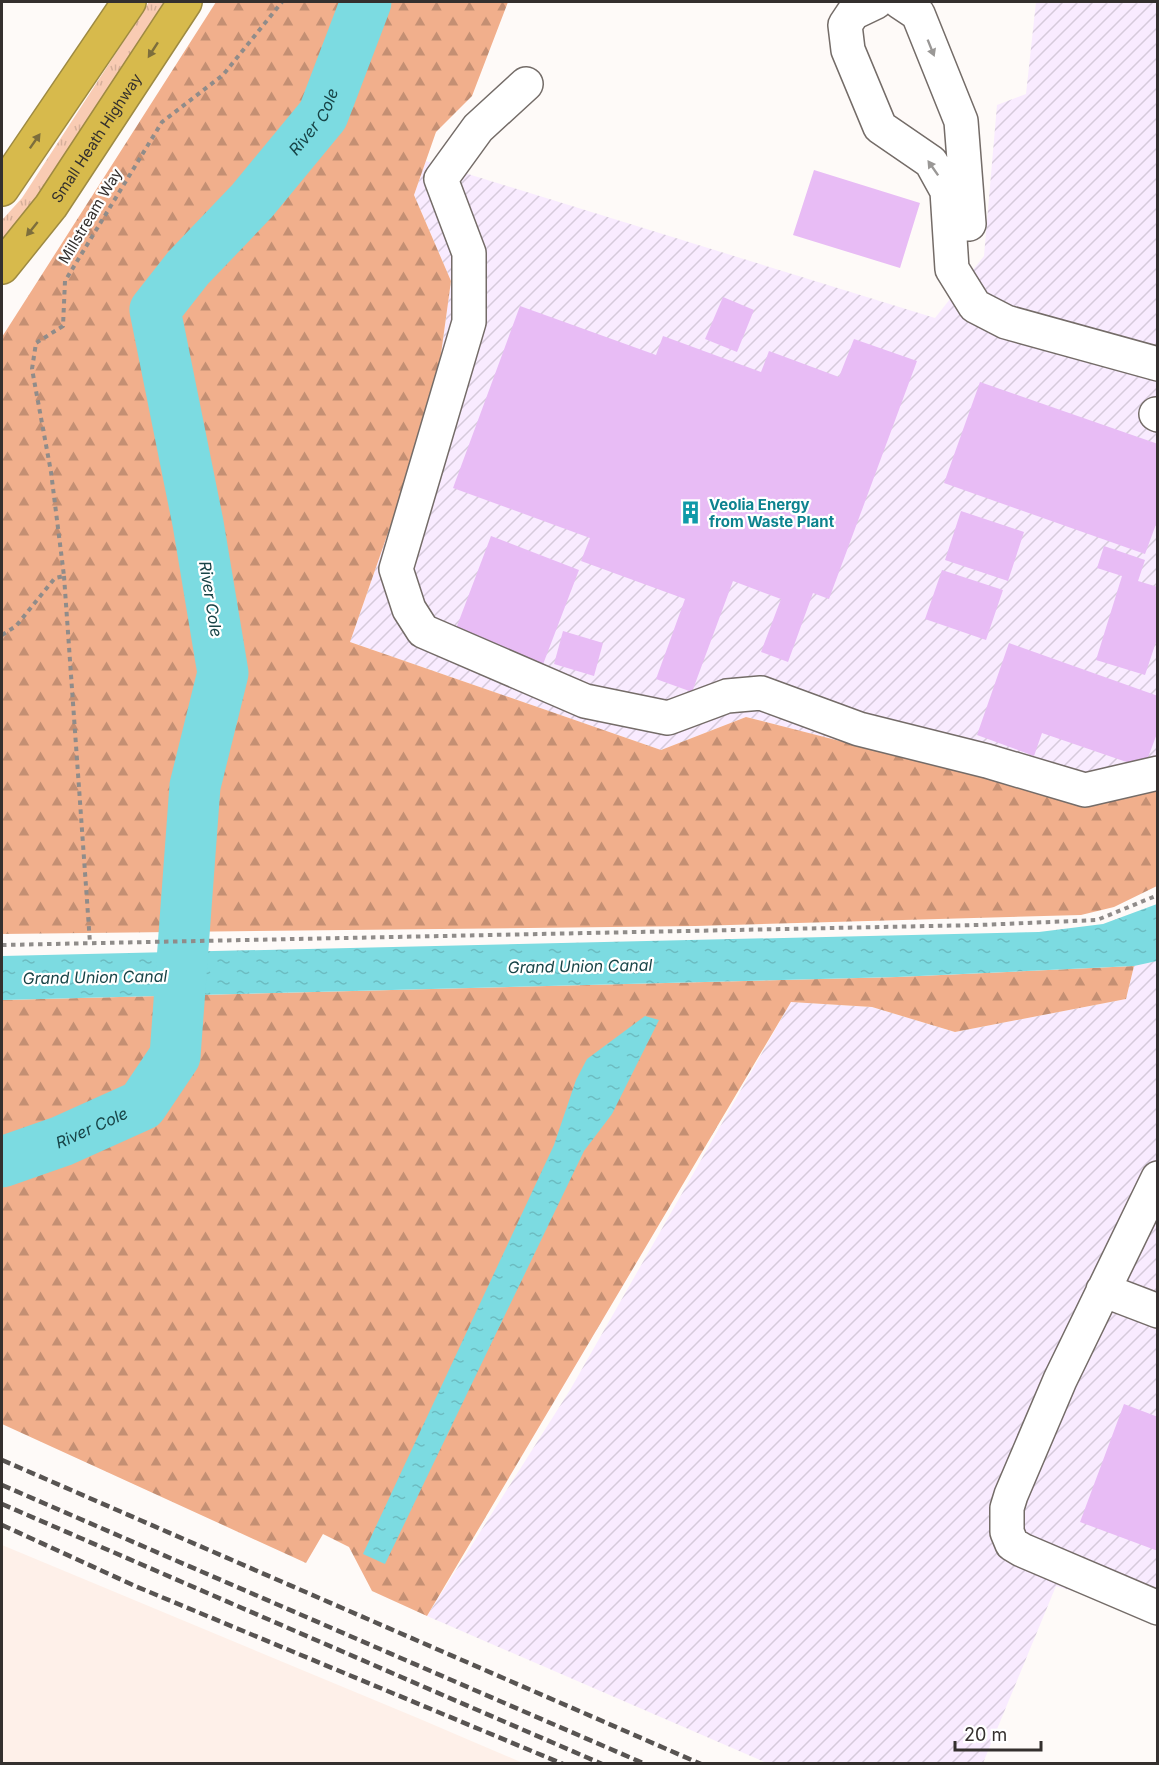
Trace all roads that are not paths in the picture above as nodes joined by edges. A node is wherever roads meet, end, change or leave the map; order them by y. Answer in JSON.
{"nodes":[{"id":1,"x":114,"y":2,"type":"edge"},
{"id":2,"x":129,"y":2,"type":"edge"},
{"id":3,"x":185,"y":2,"type":"edge"},
{"id":4,"x":876,"y":2,"type":"edge"},
{"id":5,"x":900,"y":2,"type":"edge"},
{"id":6,"x":83,"y":71,"type":"junction"},
{"id":7,"x":526,"y":84,"type":"dead end"},
{"id":8,"x":2,"y":189,"type":"edge"},
{"id":9,"x":2,"y":267,"type":"edge"},
{"id":10,"x":1047,"y":332,"type":"junction"},
{"id":11,"x":1158,"y":364,"type":"edge"},
{"id":12,"x":1158,"y":773,"type":"edge"},
{"id":13,"x":1158,"y":1178,"type":"edge"},
{"id":14,"x":1103,"y":1290,"type":"junction"},
{"id":15,"x":1158,"y":1311,"type":"edge"},
{"id":16,"x":1158,"y":1608,"type":"edge"}],
"edges":[{"from":1,"to":6,"type":"street"},
{"from":2,"to":6,"type":"highway"},
{"from":3,"to":9,"type":"highway","name":"Small Heath Highway","one_way":true},
{"from":10,"to":4,"type":"street","one_way":true},
{"from":5,"to":10,"type":"street","one_way":true},
{"from":8,"to":6,"type":"highway","one_way":true},
{"from":7,"to":12,"type":"street"},
{"from":10,"to":11,"type":"street"},
{"from":13,"to":14,"type":"street"},
{"from":14,"to":15,"type":"street"},
{"from":14,"to":16,"type":"street"}]}
